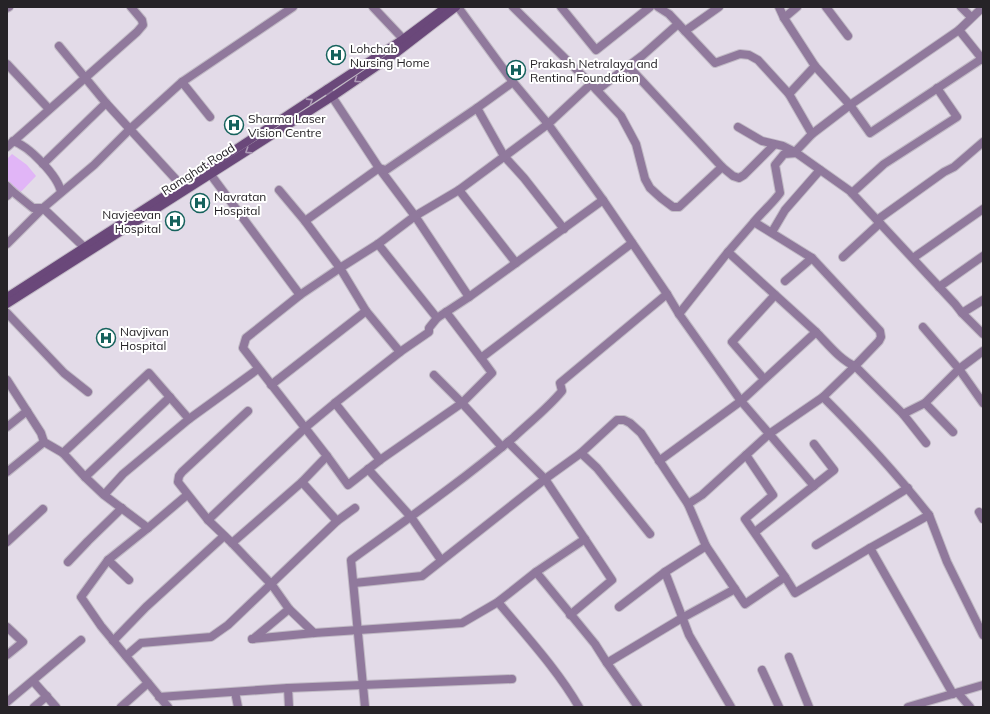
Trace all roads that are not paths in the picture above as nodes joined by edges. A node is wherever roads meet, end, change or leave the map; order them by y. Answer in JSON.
{"nodes":[{"id":1,"x":131,"y":7,"type":"edge"},
{"id":2,"x":294,"y":7,"type":"edge"},
{"id":3,"x":373,"y":7,"type":"edge"},
{"id":4,"x":446,"y":7,"type":"edge"},
{"id":5,"x":457,"y":7,"type":"edge"},
{"id":6,"x":514,"y":7,"type":"edge"},
{"id":7,"x":561,"y":7,"type":"edge"},
{"id":8,"x":650,"y":7,"type":"edge"},
{"id":9,"x":658,"y":7,"type":"edge"},
{"id":10,"x":719,"y":7,"type":"edge"},
{"id":11,"x":779,"y":7,"type":"edge"},
{"id":12,"x":797,"y":7,"type":"edge"},
{"id":13,"x":826,"y":7,"type":"edge"},
{"id":14,"x":961,"y":7,"type":"edge"},
{"id":15,"x":983,"y":7,"type":"edge"},
{"id":16,"x":971,"y":17,"type":"junction"},
{"id":17,"x":784,"y":18,"type":"junction"},
{"id":18,"x":678,"y":24,"type":"junction"},
{"id":19,"x":959,"y":30,"type":"junction"},
{"id":20,"x":685,"y":31,"type":"junction"},
{"id":21,"x":848,"y":36,"type":"dead end"},
{"id":22,"x":406,"y":42,"type":"junction"},
{"id":23,"x":59,"y":46,"type":"dead end"},
{"id":24,"x":982,"y":59,"type":"edge"},
{"id":25,"x":7,"y":64,"type":"edge"},
{"id":26,"x":815,"y":66,"type":"junction"},
{"id":27,"x":629,"y":67,"type":"junction"},
{"id":28,"x":85,"y":79,"type":"junction"},
{"id":29,"x":182,"y":82,"type":"junction"},
{"id":30,"x":513,"y":82,"type":"junction"},
{"id":31,"x":594,"y":87,"type":"junction"},
{"id":32,"x":937,"y":88,"type":"junction"},
{"id":33,"x":327,"y":89,"type":"junction"},
{"id":34,"x":789,"y":94,"type":"junction"},
{"id":35,"x":332,"y":97,"type":"junction"},
{"id":36,"x":106,"y":103,"type":"junction"},
{"id":37,"x":850,"y":104,"type":"junction"},
{"id":38,"x":477,"y":108,"type":"junction"},
{"id":39,"x":49,"y":109,"type":"junction"},
{"id":40,"x":210,"y":117,"type":"dead end"},
{"id":41,"x":548,"y":124,"type":"junction"},
{"id":42,"x":738,"y":127,"type":"dead end"},
{"id":43,"x":130,"y":129,"type":"junction"},
{"id":44,"x":812,"y":134,"type":"junction"},
{"id":45,"x":983,"y":142,"type":"edge"},
{"id":46,"x":10,"y":144,"type":"edge"},
{"id":47,"x":774,"y":145,"type":"junction"},
{"id":48,"x":796,"y":152,"type":"junction"},
{"id":49,"x":504,"y":156,"type":"junction"},
{"id":50,"x":43,"y":164,"type":"junction"},
{"id":51,"x":722,"y":166,"type":"junction"},
{"id":52,"x":379,"y":168,"type":"junction"},
{"id":53,"x":820,"y":170,"type":"junction"},
{"id":54,"x":211,"y":175,"type":"junction"},
{"id":55,"x":181,"y":185,"type":"junction"},
{"id":56,"x":279,"y":190,"type":"dead end"},
{"id":57,"x":459,"y":190,"type":"junction"},
{"id":58,"x":9,"y":191,"type":"edge"},
{"id":59,"x":61,"y":192,"type":"junction"},
{"id":60,"x":852,"y":193,"type":"junction"},
{"id":61,"x":603,"y":200,"type":"junction"},
{"id":62,"x":43,"y":208,"type":"junction"},
{"id":63,"x":983,"y":208,"type":"edge"},
{"id":64,"x":415,"y":216,"type":"junction"},
{"id":65,"x":305,"y":221,"type":"junction"},
{"id":66,"x":754,"y":222,"type":"junction"},
{"id":67,"x":879,"y":222,"type":"junction"},
{"id":68,"x":564,"y":229,"type":"junction"},
{"id":69,"x":772,"y":232,"type":"junction"},
{"id":70,"x":632,"y":243,"type":"junction"},
{"id":71,"x":7,"y":244,"type":"edge"},
{"id":72,"x":378,"y":244,"type":"junction"},
{"id":73,"x":84,"y":247,"type":"junction"},
{"id":74,"x":728,"y":252,"type":"junction"},
{"id":75,"x":983,"y":256,"type":"edge"},
{"id":76,"x":843,"y":257,"type":"dead end"},
{"id":77,"x":812,"y":258,"type":"junction"},
{"id":78,"x":913,"y":258,"type":"junction"},
{"id":79,"x":516,"y":263,"type":"junction"},
{"id":80,"x":340,"y":268,"type":"junction"},
{"id":81,"x":785,"y":281,"type":"dead end"},
{"id":82,"x":939,"y":287,"type":"junction"},
{"id":83,"x":667,"y":294,"type":"junction"},
{"id":84,"x":775,"y":295,"type":"junction"},
{"id":85,"x":300,"y":296,"type":"junction"},
{"id":86,"x":469,"y":296,"type":"junction"},
{"id":87,"x":7,"y":297,"type":"edge"},
{"id":88,"x":983,"y":300,"type":"edge"},
{"id":89,"x":7,"y":304,"type":"edge"},
{"id":90,"x":366,"y":311,"type":"junction"},
{"id":91,"x":446,"y":312,"type":"junction"},
{"id":92,"x":7,"y":313,"type":"edge"},
{"id":93,"x":962,"y":313,"type":"junction"},
{"id":94,"x":679,"y":314,"type":"junction"},
{"id":95,"x":437,"y":318,"type":"junction"},
{"id":96,"x":923,"y":327,"type":"dead end"},
{"id":97,"x":816,"y":332,"type":"junction"},
{"id":98,"x":983,"y":334,"type":"edge"},
{"id":99,"x":983,"y":351,"type":"edge"},
{"id":100,"x":400,"y":352,"type":"junction"},
{"id":101,"x":481,"y":358,"type":"junction"},
{"id":102,"x":855,"y":366,"type":"junction"},
{"id":103,"x":258,"y":369,"type":"junction"},
{"id":104,"x":959,"y":369,"type":"junction"},
{"id":105,"x":434,"y":375,"type":"dead end"},
{"id":106,"x":764,"y":379,"type":"junction"},
{"id":107,"x":7,"y":380,"type":"edge"},
{"id":108,"x":271,"y":385,"type":"junction"},
{"id":109,"x":88,"y":392,"type":"dead end"},
{"id":110,"x":170,"y":397,"type":"junction"},
{"id":111,"x":823,"y":397,"type":"junction"},
{"id":112,"x":741,"y":401,"type":"junction"},
{"id":113,"x":335,"y":403,"type":"junction"},
{"id":114,"x":462,"y":403,"type":"junction"},
{"id":115,"x":925,"y":403,"type":"junction"},
{"id":116,"x":983,"y":403,"type":"edge"},
{"id":117,"x":27,"y":411,"type":"junction"},
{"id":118,"x":248,"y":411,"type":"dead end"},
{"id":119,"x":903,"y":414,"type":"junction"},
{"id":120,"x":189,"y":418,"type":"junction"},
{"id":121,"x":7,"y":427,"type":"edge"},
{"id":122,"x":306,"y":427,"type":"junction"},
{"id":123,"x":953,"y":432,"type":"dead end"},
{"id":124,"x":769,"y":434,"type":"junction"},
{"id":125,"x":44,"y":442,"type":"junction"},
{"id":126,"x":926,"y":443,"type":"dead end"},
{"id":127,"x":505,"y":444,"type":"junction"},
{"id":128,"x":814,"y":444,"type":"dead end"},
{"id":129,"x":63,"y":453,"type":"junction"},
{"id":130,"x":581,"y":453,"type":"junction"},
{"id":131,"x":746,"y":455,"type":"junction"},
{"id":132,"x":327,"y":456,"type":"junction"},
{"id":133,"x":380,"y":460,"type":"junction"},
{"id":134,"x":659,"y":461,"type":"junction"},
{"id":135,"x":368,"y":469,"type":"junction"},
{"id":136,"x":7,"y":472,"type":"edge"},
{"id":137,"x":85,"y":477,"type":"junction"},
{"id":138,"x":545,"y":479,"type":"junction"},
{"id":139,"x":302,"y":482,"type":"junction"},
{"id":140,"x":814,"y":486,"type":"junction"},
{"id":141,"x":908,"y":488,"type":"junction"},
{"id":142,"x":104,"y":495,"type":"junction"},
{"id":143,"x":188,"y":495,"type":"junction"},
{"id":144,"x":688,"y":504,"type":"junction"},
{"id":145,"x":122,"y":508,"type":"junction"},
{"id":146,"x":355,"y":508,"type":"dead end"},
{"id":147,"x":43,"y":509,"type":"dead end"},
{"id":148,"x":928,"y":515,"type":"junction"},
{"id":149,"x":411,"y":517,"type":"junction"},
{"id":150,"x":208,"y":520,"type":"junction"},
{"id":151,"x":337,"y":521,"type":"junction"},
{"id":152,"x":148,"y":528,"type":"junction"},
{"id":153,"x":755,"y":532,"type":"junction"},
{"id":154,"x":650,"y":534,"type":"dead end"},
{"id":155,"x":224,"y":536,"type":"junction"},
{"id":156,"x":585,"y":539,"type":"junction"},
{"id":157,"x":7,"y":542,"type":"edge"},
{"id":158,"x":232,"y":543,"type":"junction"},
{"id":159,"x":816,"y":544,"type":"dead end"},
{"id":160,"x":706,"y":546,"type":"junction"},
{"id":161,"x":870,"y":548,"type":"junction"},
{"id":162,"x":108,"y":560,"type":"junction"},
{"id":163,"x":441,"y":560,"type":"junction"},
{"id":164,"x":68,"y":562,"type":"dead end"},
{"id":165,"x":536,"y":572,"type":"junction"},
{"id":166,"x":665,"y":572,"type":"junction"},
{"id":167,"x":785,"y":577,"type":"junction"},
{"id":168,"x":129,"y":580,"type":"dead end"},
{"id":169,"x":354,"y":583,"type":"junction"},
{"id":170,"x":272,"y":585,"type":"junction"},
{"id":171,"x":735,"y":589,"type":"junction"},
{"id":172,"x":498,"y":602,"type":"junction"},
{"id":173,"x":619,"y":607,"type":"dead end"},
{"id":174,"x":289,"y":609,"type":"junction"},
{"id":175,"x":570,"y":614,"type":"junction"},
{"id":176,"x":682,"y":618,"type":"junction"},
{"id":177,"x":7,"y":627,"type":"edge"},
{"id":178,"x":357,"y":630,"type":"junction"},
{"id":179,"x":314,"y":633,"type":"junction"},
{"id":180,"x":983,"y":635,"type":"edge"},
{"id":181,"x":81,"y":640,"type":"dead end"},
{"id":182,"x":113,"y":641,"type":"junction"},
{"id":183,"x":7,"y":655,"type":"edge"},
{"id":184,"x":126,"y":656,"type":"junction"},
{"id":185,"x":789,"y":657,"type":"dead end"},
{"id":186,"x":606,"y":663,"type":"junction"},
{"id":187,"x":762,"y":670,"type":"dead end"},
{"id":188,"x":512,"y":679,"type":"dead end"},
{"id":189,"x":33,"y":681,"type":"junction"},
{"id":190,"x":148,"y":683,"type":"junction"},
{"id":191,"x":362,"y":685,"type":"junction"},
{"id":192,"x":983,"y":685,"type":"edge"},
{"id":193,"x":288,"y":688,"type":"junction"},
{"id":194,"x":235,"y":692,"type":"junction"},
{"id":195,"x":955,"y":694,"type":"junction"},
{"id":196,"x":47,"y":696,"type":"junction"},
{"id":197,"x":159,"y":697,"type":"junction"},
{"id":198,"x":7,"y":702,"type":"edge"},
{"id":199,"x":34,"y":707,"type":"edge"},
{"id":200,"x":56,"y":707,"type":"edge"},
{"id":201,"x":121,"y":707,"type":"edge"},
{"id":202,"x":168,"y":707,"type":"edge"},
{"id":203,"x":238,"y":707,"type":"edge"},
{"id":204,"x":289,"y":707,"type":"edge"},
{"id":205,"x":365,"y":707,"type":"edge"},
{"id":206,"x":579,"y":707,"type":"edge"},
{"id":207,"x":638,"y":707,"type":"edge"},
{"id":208,"x":731,"y":707,"type":"edge"},
{"id":209,"x":779,"y":707,"type":"edge"},
{"id":210,"x":810,"y":707,"type":"edge"},
{"id":211,"x":908,"y":707,"type":"edge"},
{"id":212,"x":970,"y":707,"type":"edge"}],
"edges":[{"from":1,"to":28,"type":"street"},
{"from":2,"to":29,"type":"street"},
{"from":3,"to":22,"type":"street"},
{"from":4,"to":22,"type":"main road","name":"Ramghat Road"},
{"from":5,"to":22,"type":"main road","name":"Ramghat Road"},
{"from":5,"to":30,"type":"street"},
{"from":6,"to":31,"type":"street"},
{"from":7,"to":8,"type":"street"},
{"from":9,"to":18,"type":"street"},
{"from":10,"to":20,"type":"street"},
{"from":11,"to":17,"type":"street"},
{"from":12,"to":17,"type":"street"},
{"from":13,"to":21,"type":"street"},
{"from":14,"to":16,"type":"street"},
{"from":15,"to":16,"type":"street"},
{"from":16,"to":19,"type":"street"},
{"from":17,"to":26,"type":"street"},
{"from":18,"to":20,"type":"street"},
{"from":18,"to":27,"type":"street"},
{"from":19,"to":24,"type":"street"},
{"from":19,"to":37,"type":"street"},
{"from":20,"to":34,"type":"street"},
{"from":22,"to":33,"type":"main road","name":"Ramghat Road"},
{"from":22,"to":35,"type":"main road","name":"Ramghat Road","one_way":true},
{"from":23,"to":28,"type":"street"},
{"from":24,"to":32,"type":"street"},
{"from":25,"to":39,"type":"street"},
{"from":26,"to":34,"type":"street"},
{"from":26,"to":37,"type":"street"},
{"from":27,"to":31,"type":"street"},
{"from":27,"to":51,"type":"street"},
{"from":28,"to":36,"type":"street"},
{"from":28,"to":39,"type":"street"},
{"from":29,"to":40,"type":"street"},
{"from":29,"to":43,"type":"street"},
{"from":30,"to":38,"type":"street"},
{"from":30,"to":41,"type":"street"},
{"from":31,"to":41,"type":"street"},
{"from":31,"to":51,"type":"street"},
{"from":32,"to":37,"type":"street"},
{"from":32,"to":60,"type":"street"},
{"from":33,"to":35,"type":"street"},
{"from":55,"to":33,"type":"main road","name":"Ramghat Road","one_way":true},
{"from":34,"to":44,"type":"street"},
{"from":35,"to":52,"type":"street"},
{"from":35,"to":54,"type":"main road","name":"Ramghat Road","one_way":true},
{"from":36,"to":43,"type":"street"},
{"from":36,"to":50,"type":"street"},
{"from":37,"to":44,"type":"street"},
{"from":38,"to":49,"type":"street"},
{"from":38,"to":52,"type":"street"},
{"from":39,"to":46,"type":"street"},
{"from":41,"to":49,"type":"street"},
{"from":41,"to":61,"type":"street"},
{"from":42,"to":47,"type":"street"},
{"from":43,"to":55,"type":"street"},
{"from":43,"to":59,"type":"street"},
{"from":44,"to":48,"type":"street"},
{"from":45,"to":67,"type":"street"},
{"from":46,"to":50,"type":"street"},
{"from":47,"to":48,"type":"street"},
{"from":47,"to":51,"type":"street"},
{"from":48,"to":53,"type":"street"},
{"from":48,"to":66,"type":"street"},
{"from":49,"to":57,"type":"street"},
{"from":49,"to":68,"type":"street"},
{"from":50,"to":59,"type":"street"},
{"from":52,"to":64,"type":"street"},
{"from":52,"to":65,"type":"street"},
{"from":53,"to":60,"type":"street"},
{"from":53,"to":69,"type":"street"},
{"from":54,"to":85,"type":"street"},
{"from":54,"to":89,"type":"main road","name":"Ramghat Road"},
{"from":55,"to":73,"type":"main road","name":"Ramghat Road"},
{"from":56,"to":65,"type":"street"},
{"from":57,"to":64,"type":"street"},
{"from":57,"to":79,"type":"street"},
{"from":58,"to":62,"type":"street"},
{"from":59,"to":62,"type":"street"},
{"from":60,"to":67,"type":"street"},
{"from":61,"to":68,"type":"street"},
{"from":61,"to":70,"type":"street"},
{"from":62,"to":71,"type":"street"},
{"from":62,"to":73,"type":"street"},
{"from":63,"to":78,"type":"street"},
{"from":64,"to":72,"type":"street"},
{"from":64,"to":86,"type":"street"},
{"from":65,"to":80,"type":"street"},
{"from":66,"to":69,"type":"street"},
{"from":66,"to":74,"type":"street"},
{"from":67,"to":76,"type":"street"},
{"from":67,"to":78,"type":"street"},
{"from":68,"to":79,"type":"street"},
{"from":69,"to":77,"type":"street"},
{"from":70,"to":83,"type":"street"},
{"from":70,"to":101,"type":"street"},
{"from":72,"to":80,"type":"street"},
{"from":72,"to":95,"type":"street"},
{"from":73,"to":87,"type":"main road","name":"Ramghat Road"},
{"from":74,"to":84,"type":"street"},
{"from":74,"to":94,"type":"street"},
{"from":75,"to":82,"type":"street"},
{"from":77,"to":81,"type":"street"},
{"from":77,"to":102,"type":"street"},
{"from":78,"to":82,"type":"street"},
{"from":79,"to":86,"type":"street"},
{"from":80,"to":85,"type":"street"},
{"from":80,"to":90,"type":"street"},
{"from":82,"to":93,"type":"street"},
{"from":83,"to":94,"type":"street"},
{"from":83,"to":127,"type":"street"},
{"from":84,"to":97,"type":"street"},
{"from":84,"to":106,"type":"street"},
{"from":85,"to":103,"type":"street"},
{"from":86,"to":91,"type":"street"},
{"from":88,"to":93,"type":"street"},
{"from":90,"to":100,"type":"street"},
{"from":90,"to":108,"type":"street"},
{"from":91,"to":95,"type":"street"},
{"from":91,"to":101,"type":"street"},
{"from":92,"to":109,"type":"street"},
{"from":93,"to":98,"type":"street"},
{"from":94,"to":112,"type":"street"},
{"from":95,"to":100,"type":"street"},
{"from":96,"to":104,"type":"street"},
{"from":97,"to":102,"type":"street"},
{"from":97,"to":106,"type":"street"},
{"from":99,"to":104,"type":"street"},
{"from":100,"to":113,"type":"street"},
{"from":101,"to":114,"type":"street"},
{"from":102,"to":111,"type":"street"},
{"from":102,"to":119,"type":"street"},
{"from":103,"to":108,"type":"street"},
{"from":103,"to":120,"type":"street"},
{"from":104,"to":115,"type":"street"},
{"from":104,"to":116,"type":"street"},
{"from":105,"to":114,"type":"street"},
{"from":106,"to":112,"type":"street"},
{"from":107,"to":117,"type":"street"},
{"from":108,"to":122,"type":"street"},
{"from":110,"to":120,"type":"street"},
{"from":110,"to":129,"type":"street"},
{"from":110,"to":137,"type":"street"},
{"from":111,"to":124,"type":"street"},
{"from":111,"to":141,"type":"street"},
{"from":112,"to":124,"type":"street"},
{"from":112,"to":134,"type":"street"},
{"from":113,"to":122,"type":"street"},
{"from":113,"to":133,"type":"street"},
{"from":114,"to":127,"type":"street"},
{"from":114,"to":133,"type":"street"},
{"from":115,"to":119,"type":"street"},
{"from":115,"to":123,"type":"street"},
{"from":117,"to":121,"type":"street"},
{"from":117,"to":125,"type":"street"},
{"from":118,"to":143,"type":"street"},
{"from":119,"to":126,"type":"street"},
{"from":120,"to":142,"type":"street"},
{"from":122,"to":132,"type":"street"},
{"from":122,"to":150,"type":"street"},
{"from":124,"to":131,"type":"street"},
{"from":124,"to":140,"type":"street"},
{"from":125,"to":129,"type":"street"},
{"from":125,"to":136,"type":"street"},
{"from":127,"to":138,"type":"street"},
{"from":127,"to":149,"type":"street"},
{"from":128,"to":140,"type":"street"},
{"from":129,"to":137,"type":"street"},
{"from":130,"to":134,"type":"street"},
{"from":130,"to":138,"type":"street"},
{"from":130,"to":154,"type":"street"},
{"from":131,"to":144,"type":"street"},
{"from":131,"to":153,"type":"street"},
{"from":132,"to":135,"type":"street"},
{"from":132,"to":139,"type":"street"},
{"from":133,"to":135,"type":"street"},
{"from":134,"to":144,"type":"street"},
{"from":135,"to":149,"type":"street"},
{"from":137,"to":142,"type":"street"},
{"from":138,"to":156,"type":"street"},
{"from":138,"to":163,"type":"street"},
{"from":139,"to":151,"type":"street"},
{"from":139,"to":158,"type":"street"},
{"from":140,"to":153,"type":"street"},
{"from":141,"to":148,"type":"street"},
{"from":141,"to":159,"type":"street"},
{"from":142,"to":145,"type":"street"},
{"from":143,"to":150,"type":"street"},
{"from":143,"to":152,"type":"street"},
{"from":144,"to":160,"type":"street"},
{"from":145,"to":152,"type":"street"},
{"from":145,"to":164,"type":"street"},
{"from":146,"to":151,"type":"street"},
{"from":147,"to":157,"type":"street"},
{"from":148,"to":161,"type":"street"},
{"from":148,"to":180,"type":"street"},
{"from":149,"to":163,"type":"street"},
{"from":149,"to":169,"type":"street"},
{"from":150,"to":155,"type":"street"},
{"from":151,"to":170,"type":"street"},
{"from":152,"to":162,"type":"street"},
{"from":153,"to":167,"type":"street"},
{"from":155,"to":158,"type":"street"},
{"from":155,"to":182,"type":"street"},
{"from":156,"to":165,"type":"street"},
{"from":156,"to":175,"type":"street"},
{"from":158,"to":170,"type":"street"},
{"from":160,"to":166,"type":"street"},
{"from":160,"to":171,"type":"street"},
{"from":161,"to":167,"type":"street"},
{"from":161,"to":195,"type":"street"},
{"from":162,"to":168,"type":"street"},
{"from":162,"to":182,"type":"street"},
{"from":163,"to":169,"type":"street"},
{"from":165,"to":172,"type":"street"},
{"from":165,"to":175,"type":"street"},
{"from":166,"to":173,"type":"street"},
{"from":166,"to":176,"type":"street"},
{"from":167,"to":171,"type":"street"},
{"from":169,"to":178,"type":"street"},
{"from":170,"to":174,"type":"street"},
{"from":170,"to":184,"type":"street"},
{"from":171,"to":176,"type":"street"},
{"from":172,"to":178,"type":"street"},
{"from":172,"to":206,"type":"street"},
{"from":174,"to":179,"type":"street"},
{"from":174,"to":179,"type":"street"},
{"from":175,"to":186,"type":"street"},
{"from":176,"to":186,"type":"street"},
{"from":176,"to":208,"type":"street"},
{"from":177,"to":183,"type":"street"},
{"from":178,"to":179,"type":"street"},
{"from":178,"to":191,"type":"street"},
{"from":181,"to":189,"type":"street"},
{"from":182,"to":184,"type":"street"},
{"from":184,"to":190,"type":"street"},
{"from":185,"to":210,"type":"street"},
{"from":186,"to":207,"type":"street"},
{"from":187,"to":209,"type":"street"},
{"from":188,"to":191,"type":"street"},
{"from":189,"to":196,"type":"street"},
{"from":189,"to":198,"type":"street"},
{"from":190,"to":197,"type":"street"},
{"from":190,"to":201,"type":"street"},
{"from":191,"to":193,"type":"street"},
{"from":191,"to":205,"type":"street"},
{"from":192,"to":195,"type":"street"},
{"from":193,"to":194,"type":"street"},
{"from":193,"to":204,"type":"street"},
{"from":194,"to":197,"type":"street"},
{"from":194,"to":203,"type":"street"},
{"from":195,"to":211,"type":"street"},
{"from":195,"to":212,"type":"street"},
{"from":196,"to":199,"type":"street"},
{"from":196,"to":200,"type":"street"},
{"from":197,"to":202,"type":"street"}]}
